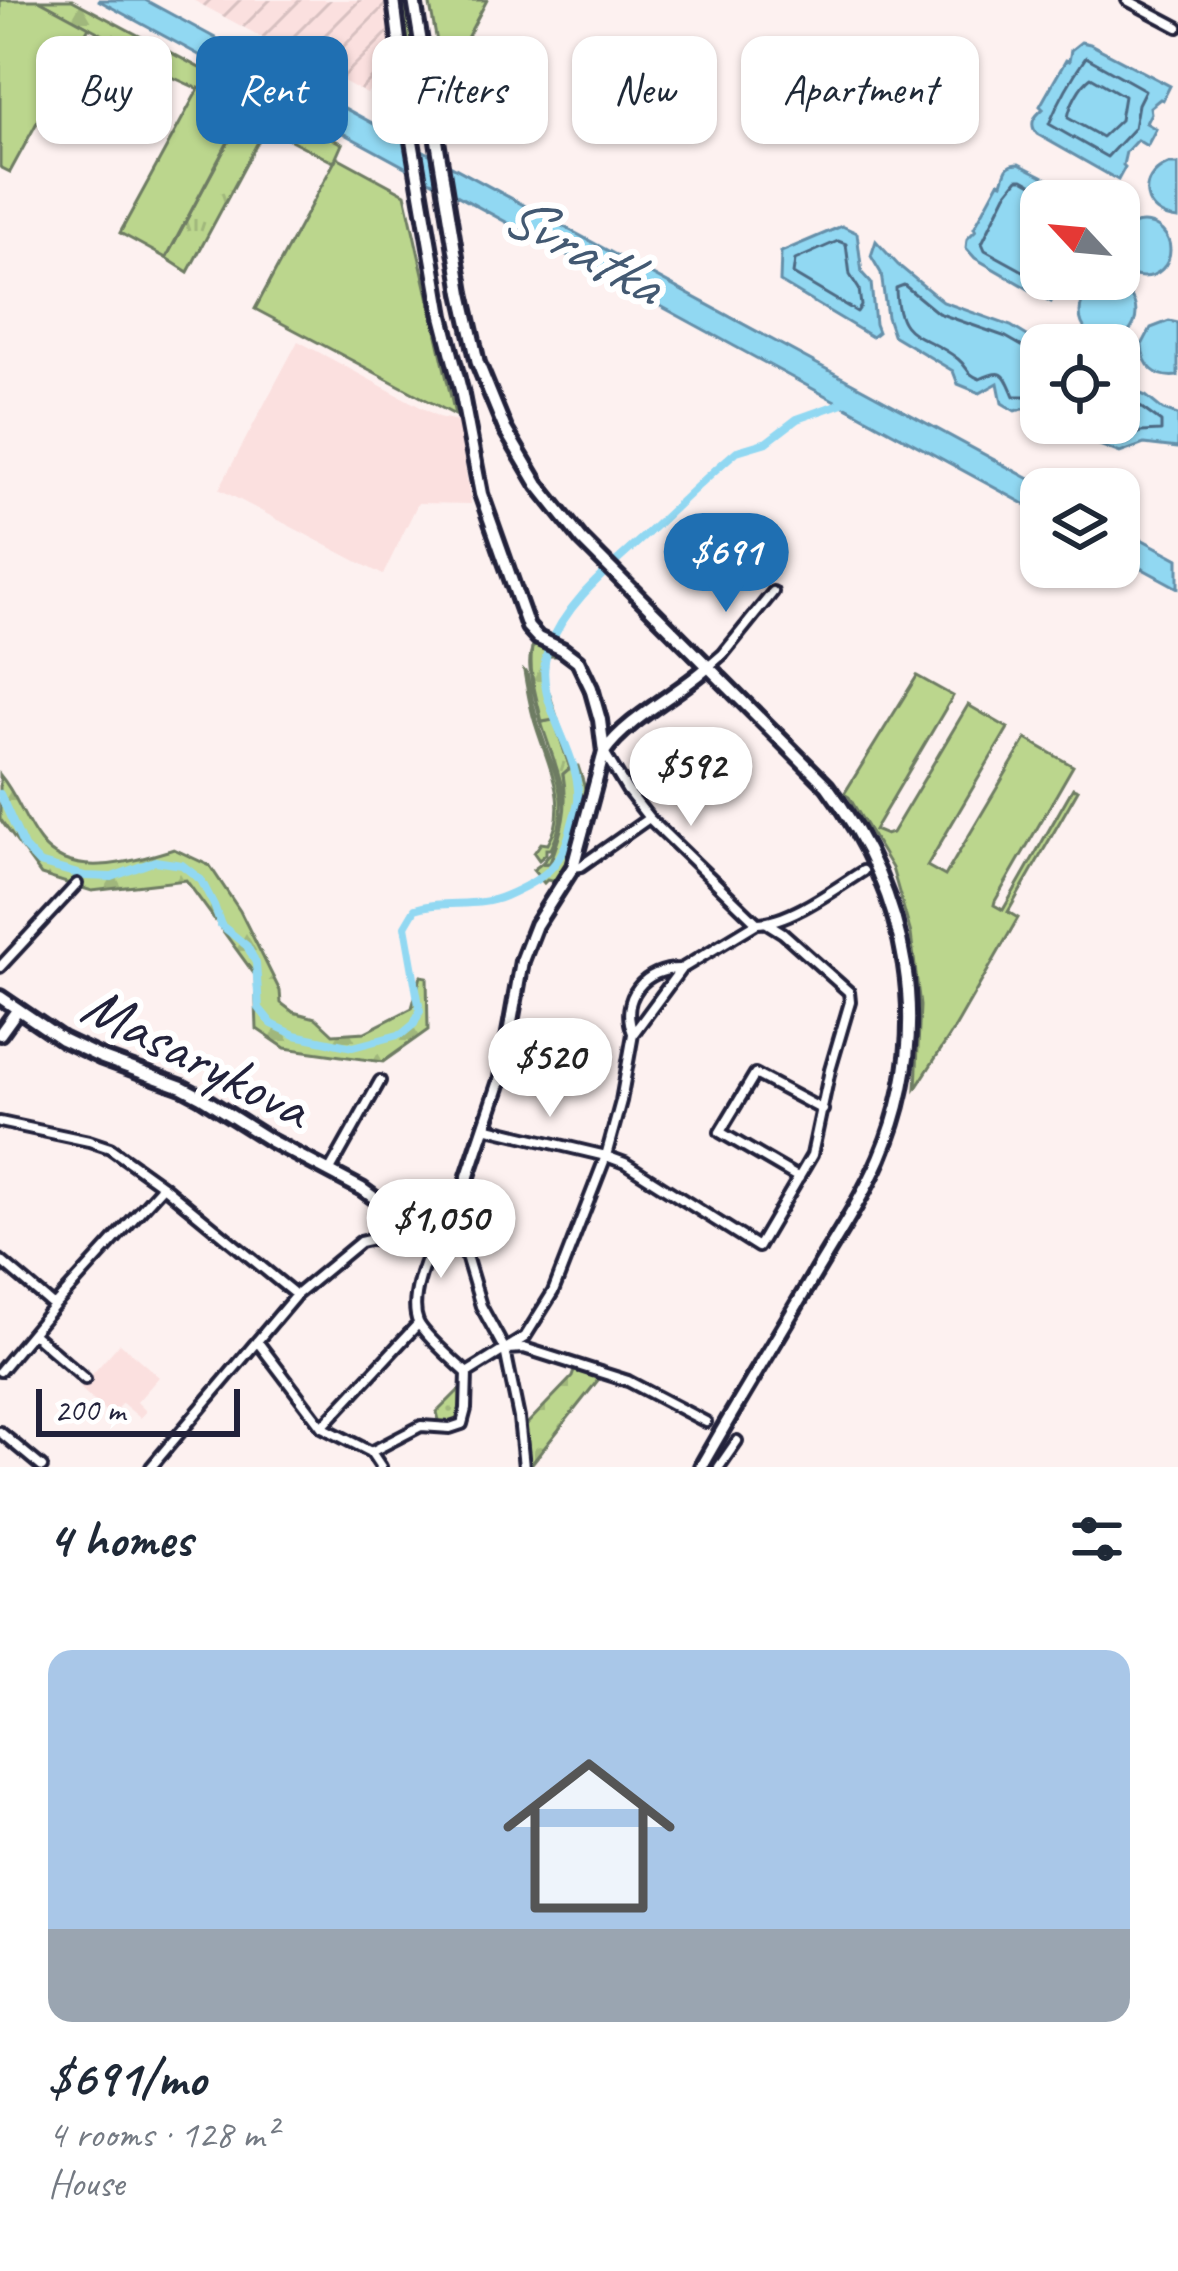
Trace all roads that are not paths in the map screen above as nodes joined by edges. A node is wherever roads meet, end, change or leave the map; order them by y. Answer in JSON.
{"nodes":[{"id":1,"x":394,"y":0,"type":"edge"},
{"id":2,"x":414,"y":0,"type":"edge"},
{"id":3,"x":1127,"y":0,"type":"edge"},
{"id":4,"x":1178,"y":27,"type":"edge"},
{"id":5,"x":773,"y":592,"type":"dead end"},
{"id":6,"x":708,"y":667,"type":"junction"},
{"id":7,"x":604,"y":752,"type":"junction"},
{"id":8,"x":649,"y":818,"type":"junction"},
{"id":9,"x":572,"y":867,"type":"junction"},
{"id":10,"x":863,"y":871,"type":"dead end"},
{"id":11,"x":77,"y":884,"type":"dead end"},
{"id":12,"x":762,"y":923,"type":"junction"},
{"id":13,"x":0,"y":967,"type":"edge"},
{"id":14,"x":681,"y":969,"type":"junction"},
{"id":15,"x":0,"y":997,"type":"edge"},
{"id":16,"x":18,"y":1009,"type":"junction"},
{"id":17,"x":0,"y":1034,"type":"edge"},
{"id":18,"x":633,"y":1034,"type":"junction"},
{"id":19,"x":380,"y":1081,"type":"dead end"},
{"id":20,"x":823,"y":1110,"type":"junction"},
{"id":21,"x":0,"y":1122,"type":"edge"},
{"id":22,"x":484,"y":1127,"type":"junction"},
{"id":23,"x":607,"y":1156,"type":"junction"},
{"id":24,"x":328,"y":1173,"type":"junction"},
{"id":25,"x":799,"y":1178,"type":"junction"},
{"id":26,"x":163,"y":1186,"type":"junction"},
{"id":27,"x":417,"y":1229,"type":"junction"},
{"id":28,"x":436,"y":1235,"type":"junction"},
{"id":29,"x":461,"y":1239,"type":"junction"},
{"id":30,"x":0,"y":1260,"type":"edge"},
{"id":31,"x":296,"y":1294,"type":"junction"},
{"id":32,"x":54,"y":1306,"type":"junction"},
{"id":33,"x":418,"y":1324,"type":"junction"},
{"id":34,"x":32,"y":1333,"type":"junction"},
{"id":35,"x":257,"y":1341,"type":"junction"},
{"id":36,"x":505,"y":1350,"type":"junction"},
{"id":37,"x":0,"y":1371,"type":"edge"},
{"id":38,"x":466,"y":1373,"type":"junction"},
{"id":39,"x":85,"y":1379,"type":"dead end"},
{"id":40,"x":706,"y":1422,"type":"dead end"},
{"id":41,"x":322,"y":1427,"type":"junction"},
{"id":42,"x":0,"y":1432,"type":"edge"},
{"id":43,"x":737,"y":1441,"type":"dead end"},
{"id":44,"x":371,"y":1452,"type":"junction"},
{"id":45,"x":42,"y":1467,"type":"edge"},
{"id":46,"x":151,"y":1467,"type":"edge"},
{"id":47,"x":381,"y":1467,"type":"edge"},
{"id":48,"x":524,"y":1467,"type":"edge"},
{"id":49,"x":700,"y":1467,"type":"edge"},
{"id":50,"x":718,"y":1467,"type":"edge"}],
"edges":[{"from":1,"to":7,"type":"street"},
{"from":2,"to":6,"type":"street"},
{"from":3,"to":4,"type":"street"},
{"from":5,"to":6,"type":"street"},
{"from":6,"to":7,"type":"street"},
{"from":6,"to":49,"type":"street"},
{"from":7,"to":8,"type":"street"},
{"from":7,"to":9,"type":"street"},
{"from":8,"to":9,"type":"street"},
{"from":8,"to":12,"type":"street"},
{"from":9,"to":22,"type":"street"},
{"from":10,"to":12,"type":"street"},
{"from":11,"to":13,"type":"street"},
{"from":12,"to":14,"type":"street"},
{"from":12,"to":20,"type":"street"},
{"from":14,"to":18,"type":"street"},
{"from":14,"to":18,"type":"street"},
{"from":15,"to":16,"type":"street","name":"Masarykova"},
{"from":16,"to":17,"type":"street"},
{"from":16,"to":24,"type":"street","name":"Masarykova"},
{"from":18,"to":23,"type":"street"},
{"from":19,"to":24,"type":"street"},
{"from":20,"to":25,"type":"street"},
{"from":20,"to":25,"type":"street"},
{"from":21,"to":26,"type":"street"},
{"from":22,"to":23,"type":"street"},
{"from":22,"to":29,"type":"street"},
{"from":23,"to":25,"type":"street"},
{"from":23,"to":36,"type":"street"},
{"from":24,"to":27,"type":"street","name":"Masarykova"},
{"from":26,"to":31,"type":"street"},
{"from":26,"to":32,"type":"street"},
{"from":27,"to":28,"type":"street","name":"Masarykova"},
{"from":27,"to":31,"type":"street"},
{"from":28,"to":29,"type":"street","name":"Masarykova"},
{"from":28,"to":33,"type":"street"},
{"from":29,"to":36,"type":"street"},
{"from":30,"to":32,"type":"street"},
{"from":31,"to":35,"type":"street"},
{"from":32,"to":34,"type":"street"},
{"from":33,"to":38,"type":"street"},
{"from":33,"to":41,"type":"street"},
{"from":34,"to":37,"type":"street"},
{"from":34,"to":39,"type":"street"},
{"from":35,"to":41,"type":"street"},
{"from":35,"to":46,"type":"street"},
{"from":36,"to":38,"type":"street"},
{"from":36,"to":40,"type":"street"},
{"from":36,"to":48,"type":"street"},
{"from":38,"to":44,"type":"street"},
{"from":41,"to":44,"type":"street"},
{"from":42,"to":45,"type":"street"},
{"from":43,"to":50,"type":"street"},
{"from":44,"to":47,"type":"street"}]}
